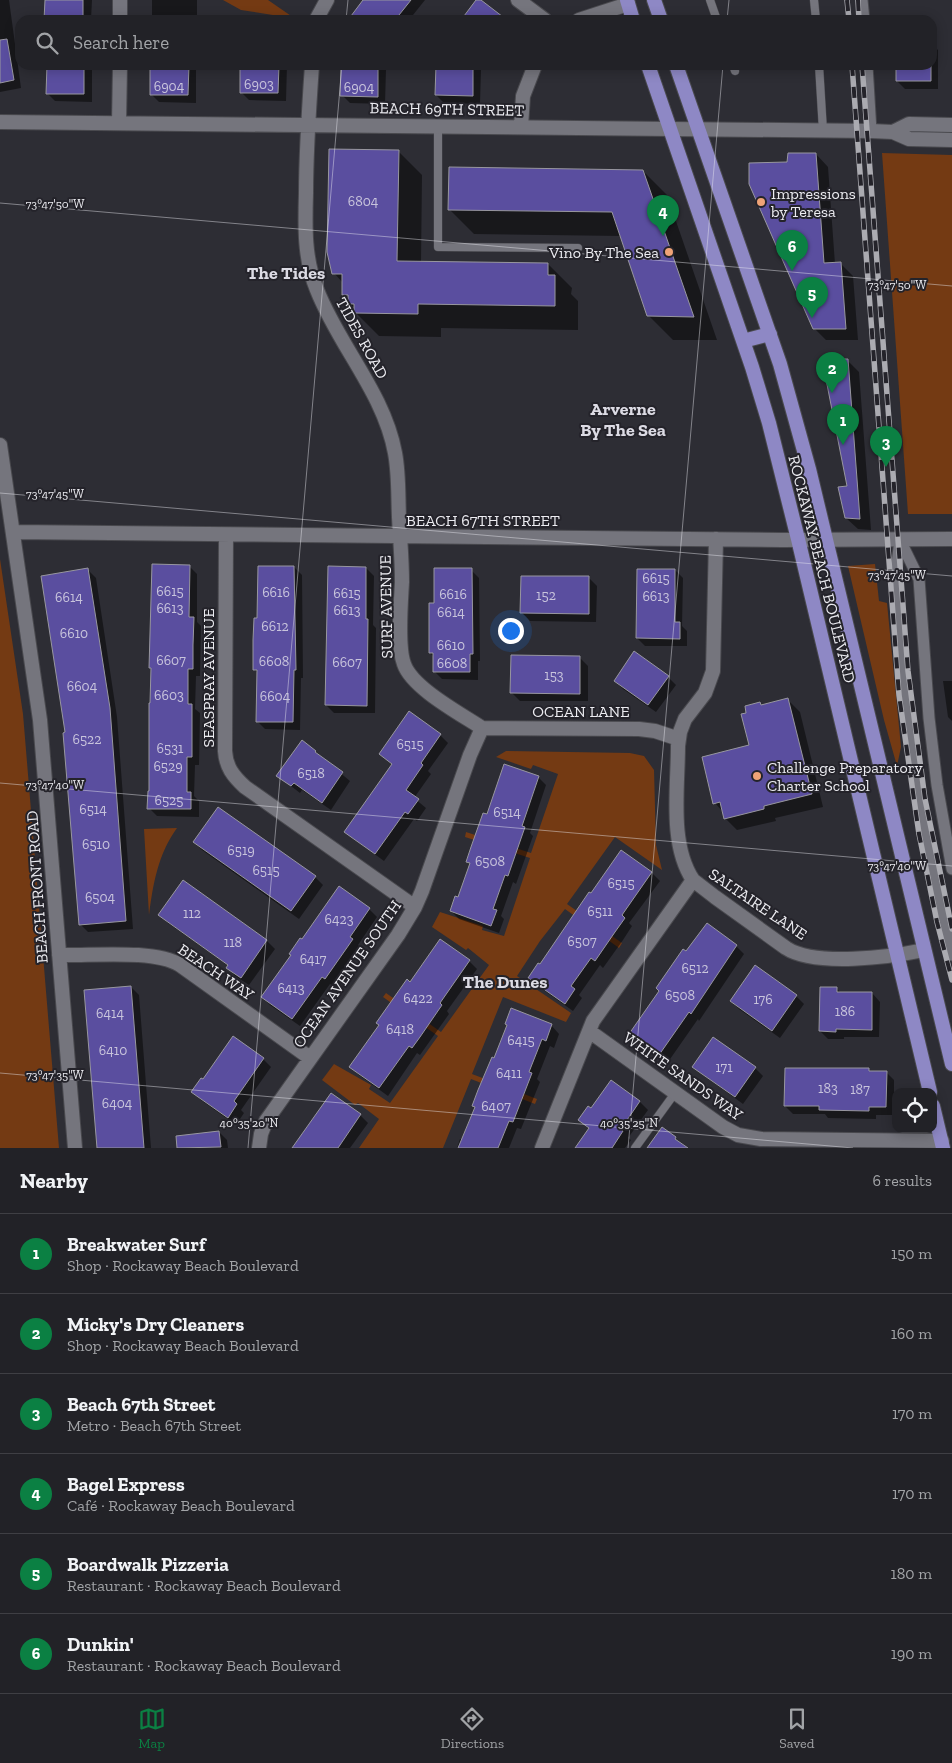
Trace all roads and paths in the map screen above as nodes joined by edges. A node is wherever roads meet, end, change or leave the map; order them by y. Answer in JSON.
{"nodes":[{"id":1,"x":120,"y":0,"type":"edge"},
{"id":2,"x":327,"y":0,"type":"edge"},
{"id":3,"x":518,"y":0,"type":"edge"},
{"id":4,"x":654,"y":0,"type":"edge"},
{"id":5,"x":710,"y":0,"type":"edge"},
{"id":6,"x":814,"y":0,"type":"edge"},
{"id":7,"x":862,"y":0,"type":"edge"},
{"id":8,"x":628,"y":2,"type":"edge"},
{"id":9,"x":120,"y":15,"type":"edge"},
{"id":10,"x":319,"y":15,"type":"edge"},
{"id":11,"x":538,"y":15,"type":"edge"},
{"id":12,"x":593,"y":15,"type":"edge"},
{"id":13,"x":632,"y":15,"type":"edge"},
{"id":14,"x":659,"y":15,"type":"edge"},
{"id":15,"x":715,"y":15,"type":"edge"},
{"id":16,"x":816,"y":15,"type":"edge"},
{"id":17,"x":864,"y":15,"type":"edge"},
{"id":18,"x":120,"y":70,"type":"edge"},
{"id":19,"x":312,"y":70,"type":"edge"},
{"id":20,"x":533,"y":70,"type":"edge"},
{"id":21,"x":650,"y":70,"type":"edge"},
{"id":22,"x":678,"y":70,"type":"edge"},
{"id":23,"x":819,"y":70,"type":"edge"},
{"id":24,"x":867,"y":70,"type":"edge"},
{"id":25,"x":0,"y":122,"type":"edge"},
{"id":26,"x":118,"y":123,"type":"junction"},
{"id":27,"x":952,"y":124,"type":"edge"},
{"id":28,"x":308,"y":125,"type":"junction"},
{"id":29,"x":438,"y":126,"type":"junction"},
{"id":30,"x":521,"y":127,"type":"junction"},
{"id":31,"x":669,"y":128,"type":"junction"},
{"id":32,"x":698,"y":129,"type":"junction"},
{"id":33,"x":823,"y":131,"type":"junction"},
{"id":34,"x":871,"y":131,"type":"junction"},
{"id":35,"x":893,"y":132,"type":"junction"},
{"id":36,"x":952,"y":140,"type":"edge"},
{"id":37,"x":578,"y":248,"type":"dead end"},
{"id":38,"x":770,"y":334,"type":"junction"},
{"id":39,"x":743,"y":341,"type":"junction"},
{"id":40,"x":0,"y":445,"type":"edge"},
{"id":41,"x":14,"y":532,"type":"junction"},
{"id":42,"x":226,"y":535,"type":"junction"},
{"id":43,"x":401,"y":537,"type":"junction"},
{"id":44,"x":716,"y":539,"type":"junction"},
{"id":45,"x":798,"y":539,"type":"junction"},
{"id":46,"x":826,"y":540,"type":"junction"},
{"id":47,"x":900,"y":540,"type":"junction"},
{"id":48,"x":952,"y":540,"type":"edge"},
{"id":49,"x":482,"y":728,"type":"junction"},
{"id":50,"x":679,"y":739,"type":"junction"},
{"id":51,"x":952,"y":869,"type":"edge"},
{"id":52,"x":693,"y":880,"type":"junction"},
{"id":53,"x":415,"y":907,"type":"junction"},
{"id":54,"x":924,"y":950,"type":"junction"},
{"id":55,"x":59,"y":955,"type":"junction"},
{"id":56,"x":897,"y":955,"type":"junction"},
{"id":57,"x":952,"y":955,"type":"edge"},
{"id":58,"x":588,"y":1030,"type":"junction"},
{"id":59,"x":310,"y":1058,"type":"junction"},
{"id":60,"x":952,"y":1064,"type":"edge"},
{"id":61,"x":929,"y":1088,"type":"edge"},
{"id":62,"x":675,"y":1093,"type":"junction"},
{"id":63,"x":937,"y":1123,"type":"edge"},
{"id":64,"x":942,"y":1144,"type":"edge"},
{"id":65,"x":75,"y":1148,"type":"edge"},
{"id":66,"x":259,"y":1148,"type":"edge"},
{"id":67,"x":542,"y":1148,"type":"edge"},
{"id":68,"x":635,"y":1148,"type":"edge"}],
"edges":[{"from":1,"to":9,"type":"street"},
{"from":2,"to":10,"type":"street"},
{"from":3,"to":11,"type":"street"},
{"from":4,"to":14,"type":"main road"},
{"from":5,"to":15,"type":"lane"},
{"from":6,"to":16,"type":"lane"},
{"from":7,"to":17,"type":"street"},
{"from":8,"to":12,"type":"street"},
{"from":8,"to":13,"type":"main road"},
{"from":18,"to":26,"type":"street"},
{"from":19,"to":28,"type":"street","name":"TIDES ROAD"},
{"from":20,"to":30,"type":"street"},
{"from":21,"to":31,"type":"main road","name":"ROCKAWAY BEACH BOULEVARD"},
{"from":22,"to":32,"type":"main road","name":"ROCKAWAY BEACH BOULEVARD"},
{"from":23,"to":33,"type":"lane"},
{"from":24,"to":34,"type":"street"},
{"from":25,"to":26,"type":"street","name":"BEACH 69TH STREET"},
{"from":26,"to":28,"type":"street","name":"BEACH 69TH STREET"},
{"from":27,"to":35,"type":"street","name":"BEACH 69TH STREET"},
{"from":28,"to":29,"type":"street","name":"BEACH 69TH STREET"},
{"from":28,"to":43,"type":"street","name":"TIDES ROAD"},
{"from":29,"to":30,"type":"street","name":"BEACH 69TH STREET"},
{"from":29,"to":37,"type":"lane"},
{"from":30,"to":31,"type":"street","name":"BEACH 69TH STREET"},
{"from":31,"to":32,"type":"street","name":"BEACH 69TH STREET"},
{"from":31,"to":39,"type":"main road","name":"ROCKAWAY BEACH BOULEVARD"},
{"from":32,"to":33,"type":"street","name":"BEACH 69TH STREET"},
{"from":32,"to":38,"type":"main road","name":"ROCKAWAY BEACH BOULEVARD"},
{"from":33,"to":34,"type":"street","name":"BEACH 69TH STREET"},
{"from":34,"to":35,"type":"street","name":"BEACH 69TH STREET"},
{"from":35,"to":36,"type":"street","name":"BEACH 69TH STREET"},
{"from":38,"to":39,"type":"main road"},
{"from":38,"to":46,"type":"main road","name":"ROCKAWAY BEACH BOULEVARD"},
{"from":39,"to":45,"type":"main road","name":"ROCKAWAY BEACH BOULEVARD"},
{"from":40,"to":41,"type":"street","name":"BEACH FRONT ROAD"},
{"from":41,"to":42,"type":"street","name":"BEACH 67TH STREET"},
{"from":41,"to":55,"type":"street","name":"BEACH FRONT ROAD"},
{"from":42,"to":43,"type":"street","name":"BEACH 67TH STREET"},
{"from":42,"to":53,"type":"street","name":"SEASPRAY AVENUE"},
{"from":43,"to":44,"type":"street","name":"BEACH 67TH STREET"},
{"from":43,"to":49,"type":"street","name":"SURF AVENUE"},
{"from":44,"to":45,"type":"street","name":"BEACH 67TH STREET"},
{"from":44,"to":50,"type":"street"},
{"from":45,"to":46,"type":"street","name":"BEACH 67TH STREET"},
{"from":45,"to":56,"type":"main road","name":"ROCKAWAY BEACH BOULEVARD"},
{"from":46,"to":47,"type":"street","name":"BEACH 67TH STREET"},
{"from":46,"to":54,"type":"main road","name":"ROCKAWAY BEACH BOULEVARD"},
{"from":47,"to":48,"type":"street","name":"BEACH 67TH STREET"},
{"from":47,"to":51,"type":"street"},
{"from":47,"to":57,"type":"street"},
{"from":49,"to":50,"type":"street","name":"OCEAN LANE"},
{"from":49,"to":53,"type":"street","name":"OCEAN AVENUE SOUTH"},
{"from":50,"to":52,"type":"street"},
{"from":52,"to":56,"type":"street","name":"SALTAIRE LANE"},
{"from":52,"to":58,"type":"street"},
{"from":53,"to":59,"type":"street","name":"OCEAN AVENUE SOUTH"},
{"from":54,"to":56,"type":"street","name":"SALTAIRE LANE"},
{"from":54,"to":60,"type":"main road","name":"ROCKAWAY BEACH BOULEVARD"},
{"from":55,"to":59,"type":"street","name":"BEACH WAY"},
{"from":55,"to":65,"type":"street","name":"BEACH FRONT ROAD"},
{"from":56,"to":61,"type":"main road","name":"ROCKAWAY BEACH BOULEVARD"},
{"from":58,"to":62,"type":"street","name":"WHITE SANDS WAY"},
{"from":58,"to":67,"type":"street"},
{"from":59,"to":66,"type":"street","name":"OCEAN AVENUE SOUTH"},
{"from":62,"to":64,"type":"street","name":"WHITE SANDS WAY"},
{"from":62,"to":68,"type":"lane"},
{"from":63,"to":64,"type":"main road"}]}
